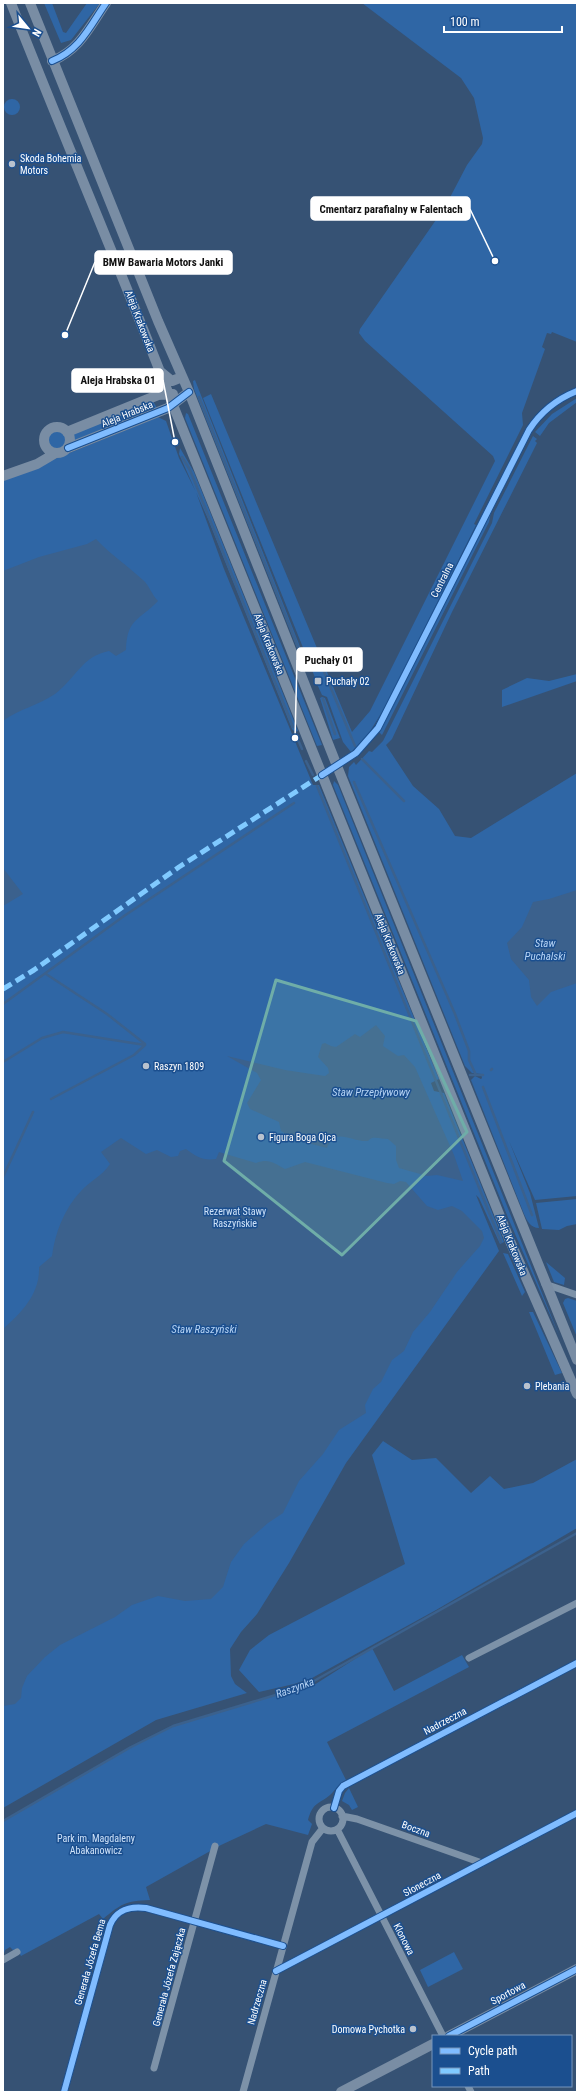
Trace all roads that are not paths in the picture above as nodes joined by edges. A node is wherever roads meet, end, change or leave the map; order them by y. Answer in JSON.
{"nodes":[{"id":1,"x":11,"y":3,"type":"edge"},
{"id":2,"x":30,"y":3,"type":"edge"},
{"id":3,"x":106,"y":3,"type":"edge"},
{"id":4,"x":52,"y":60,"type":"junction"},
{"id":5,"x":160,"y":372,"type":"junction"},
{"id":6,"x":182,"y":377,"type":"junction"},
{"id":7,"x":577,"y":391,"type":"edge"},
{"id":8,"x":189,"y":392,"type":"junction"},
{"id":9,"x":169,"y":394,"type":"junction"},
{"id":10,"x":173,"y":406,"type":"junction"},
{"id":11,"x":67,"y":432,"type":"junction"},
{"id":12,"x":44,"y":444,"type":"junction"},
{"id":13,"x":68,"y":448,"type":"junction"},
{"id":14,"x":54,"y":454,"type":"junction"},
{"id":15,"x":30,"y":465,"type":"junction"},
{"id":16,"x":3,"y":476,"type":"edge"},
{"id":17,"x":337,"y":766,"type":"junction"},
{"id":18,"x":322,"y":775,"type":"junction"},
{"id":19,"x":546,"y":1284,"type":"junction"},
{"id":20,"x":577,"y":1295,"type":"edge"},
{"id":21,"x":558,"y":1353,"type":"junction"},
{"id":22,"x":576,"y":1353,"type":"edge"},
{"id":23,"x":577,"y":1394,"type":"edge"},
{"id":24,"x":577,"y":1603,"type":"edge"},
{"id":25,"x":469,"y":1658,"type":"dead end"},
{"id":26,"x":577,"y":1663,"type":"edge"},
{"id":27,"x":334,"y":1808,"type":"junction"},
{"id":28,"x":577,"y":1813,"type":"edge"},
{"id":29,"x":342,"y":1816,"type":"junction"},
{"id":30,"x":323,"y":1828,"type":"junction"},
{"id":31,"x":336,"y":1829,"type":"junction"},
{"id":32,"x":215,"y":1846,"type":"dead end"},
{"id":33,"x":482,"y":1863,"type":"junction"},
{"id":34,"x":381,"y":1917,"type":"junction"},
{"id":35,"x":194,"y":1921,"type":"junction"},
{"id":36,"x":283,"y":1946,"type":"junction"},
{"id":37,"x":17,"y":1952,"type":"dead end"},
{"id":38,"x":3,"y":1960,"type":"edge"},
{"id":39,"x":577,"y":1969,"type":"edge"},
{"id":40,"x":276,"y":1971,"type":"junction"},
{"id":41,"x":442,"y":2035,"type":"edge"},
{"id":42,"x":451,"y":2035,"type":"edge"},
{"id":43,"x":432,"y":2045,"type":"edge"},
{"id":44,"x":154,"y":2068,"type":"dead end"},
{"id":45,"x":64,"y":2092,"type":"edge"},
{"id":46,"x":243,"y":2092,"type":"edge"},
{"id":47,"x":341,"y":2092,"type":"edge"}],
"edges":[{"from":1,"to":5,"type":"main road","name":"Aleja Krakowska"},
{"from":2,"to":4,"type":"main road","name":"Aleja Krakowska"},
{"from":3,"to":4,"type":"main road"},
{"from":4,"to":6,"type":"main road","name":"Aleja Krakowska"},
{"from":5,"to":6,"type":"main road"},
{"from":5,"to":9,"type":"main road","name":"Aleja Krakowska"},
{"from":6,"to":8,"type":"main road","name":"Aleja Krakowska"},
{"from":7,"to":17,"type":"street","name":"Centralna"},
{"from":8,"to":9,"type":"main road","name":"Aleja Hrabska"},
{"from":8,"to":10,"type":"main road","name":"Aleja Hrabska"},
{"from":8,"to":17,"type":"main road","name":"Aleja Krakowska"},
{"from":9,"to":10,"type":"main road","name":"Aleja Krakowska"},
{"from":9,"to":11,"type":"main road","name":"Aleja Hrabska"},
{"from":10,"to":13,"type":"main road","name":"Aleja Hrabska"},
{"from":10,"to":18,"type":"main road","name":"Aleja Krakowska"},
{"from":11,"to":12,"type":"main road"},
{"from":11,"to":13,"type":"main road"},
{"from":12,"to":14,"type":"main road"},
{"from":12,"to":15,"type":"main road"},
{"from":13,"to":14,"type":"main road"},
{"from":14,"to":15,"type":"main road"},
{"from":15,"to":16,"type":"main road"},
{"from":17,"to":18,"type":"street","name":"Centralna"},
{"from":17,"to":19,"type":"main road","name":"Aleja Krakowska"},
{"from":18,"to":21,"type":"main road","name":"Aleja Krakowska"},
{"from":19,"to":20,"type":"street"},
{"from":19,"to":22,"type":"main road","name":"Aleja Krakowska"},
{"from":21,"to":22,"type":"street"},
{"from":21,"to":23,"type":"main road","name":"Aleja Krakowska"},
{"from":24,"to":25,"type":"street"},
{"from":26,"to":27,"type":"street","name":"Nadrzeczna"},
{"from":27,"to":29,"type":"street"},
{"from":27,"to":30,"type":"street"},
{"from":28,"to":33,"type":"street","name":"Słoneczna"},
{"from":29,"to":31,"type":"street"},
{"from":29,"to":33,"type":"street","name":"Boczna"},
{"from":30,"to":31,"type":"street"},
{"from":30,"to":36,"type":"street","name":"Nadrzeczna"},
{"from":31,"to":34,"type":"street","name":"Klonowa"},
{"from":32,"to":35,"type":"street","name":"Generała Józefa Zajączka"},
{"from":33,"to":34,"type":"street","name":"Słoneczna"},
{"from":34,"to":40,"type":"street","name":"Słoneczna"},
{"from":34,"to":41,"type":"street","name":"Klonowa"},
{"from":35,"to":36,"type":"street","name":"Generała Józefa Bema"},
{"from":35,"to":44,"type":"street","name":"Generała Józefa Zajączka"},
{"from":35,"to":45,"type":"street","name":"Generała Józefa Bema"},
{"from":36,"to":40,"type":"street","name":"Nadrzeczna"},
{"from":37,"to":38,"type":"street"},
{"from":39,"to":42,"type":"main road","name":"Sportowa"},
{"from":40,"to":46,"type":"street","name":"Nadrzeczna"},
{"from":43,"to":47,"type":"main road"}]}
